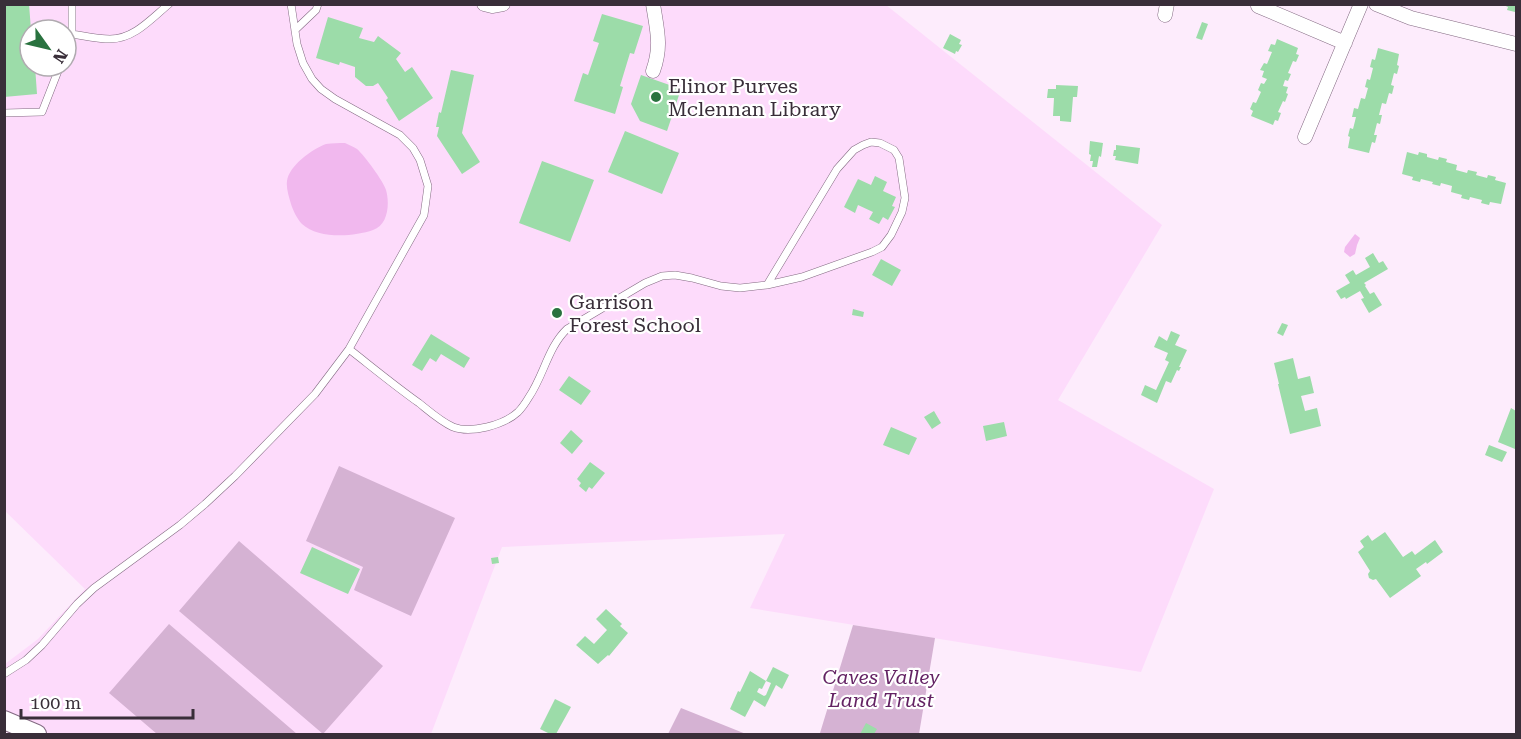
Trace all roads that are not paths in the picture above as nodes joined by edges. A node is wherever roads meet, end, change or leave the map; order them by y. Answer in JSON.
{"nodes":[{"id":1,"x":169,"y":4,"type":"edge"},
{"id":2,"x":291,"y":4,"type":"edge"},
{"id":3,"x":318,"y":4,"type":"edge"},
{"id":4,"x":484,"y":4,"type":"edge"},
{"id":5,"x":503,"y":4,"type":"edge"},
{"id":6,"x":653,"y":4,"type":"edge"},
{"id":7,"x":1361,"y":4,"type":"edge"},
{"id":8,"x":1376,"y":4,"type":"edge"},
{"id":9,"x":1258,"y":6,"type":"dead end"},
{"id":10,"x":295,"y":30,"type":"junction"},
{"id":11,"x":78,"y":35,"type":"edge"},
{"id":12,"x":1345,"y":43,"type":"junction"},
{"id":13,"x":1516,"y":44,"type":"edge"},
{"id":14,"x":653,"y":71,"type":"dead end"},
{"id":15,"x":55,"y":78,"type":"edge"},
{"id":16,"x":4,"y":113,"type":"edge"},
{"id":17,"x":1305,"y":137,"type":"dead end"},
{"id":18,"x":767,"y":285,"type":"junction"},
{"id":19,"x":349,"y":349,"type":"junction"},
{"id":20,"x":4,"y":674,"type":"edge"},
{"id":21,"x":4,"y":720,"type":"edge"},
{"id":22,"x":37,"y":735,"type":"edge"}],
"edges":[{"from":1,"to":11,"type":"lane"},
{"from":2,"to":10,"type":"lane"},
{"from":3,"to":10,"type":"lane"},
{"from":4,"to":5,"type":"street"},
{"from":6,"to":14,"type":"street"},
{"from":7,"to":12,"type":"street"},
{"from":8,"to":13,"type":"street"},
{"from":9,"to":12,"type":"street"},
{"from":10,"to":19,"type":"lane"},
{"from":12,"to":17,"type":"street"},
{"from":15,"to":16,"type":"lane"},
{"from":18,"to":18,"type":"lane"},
{"from":18,"to":19,"type":"lane"},
{"from":19,"to":20,"type":"lane"},
{"from":21,"to":22,"type":"main road"}]}
